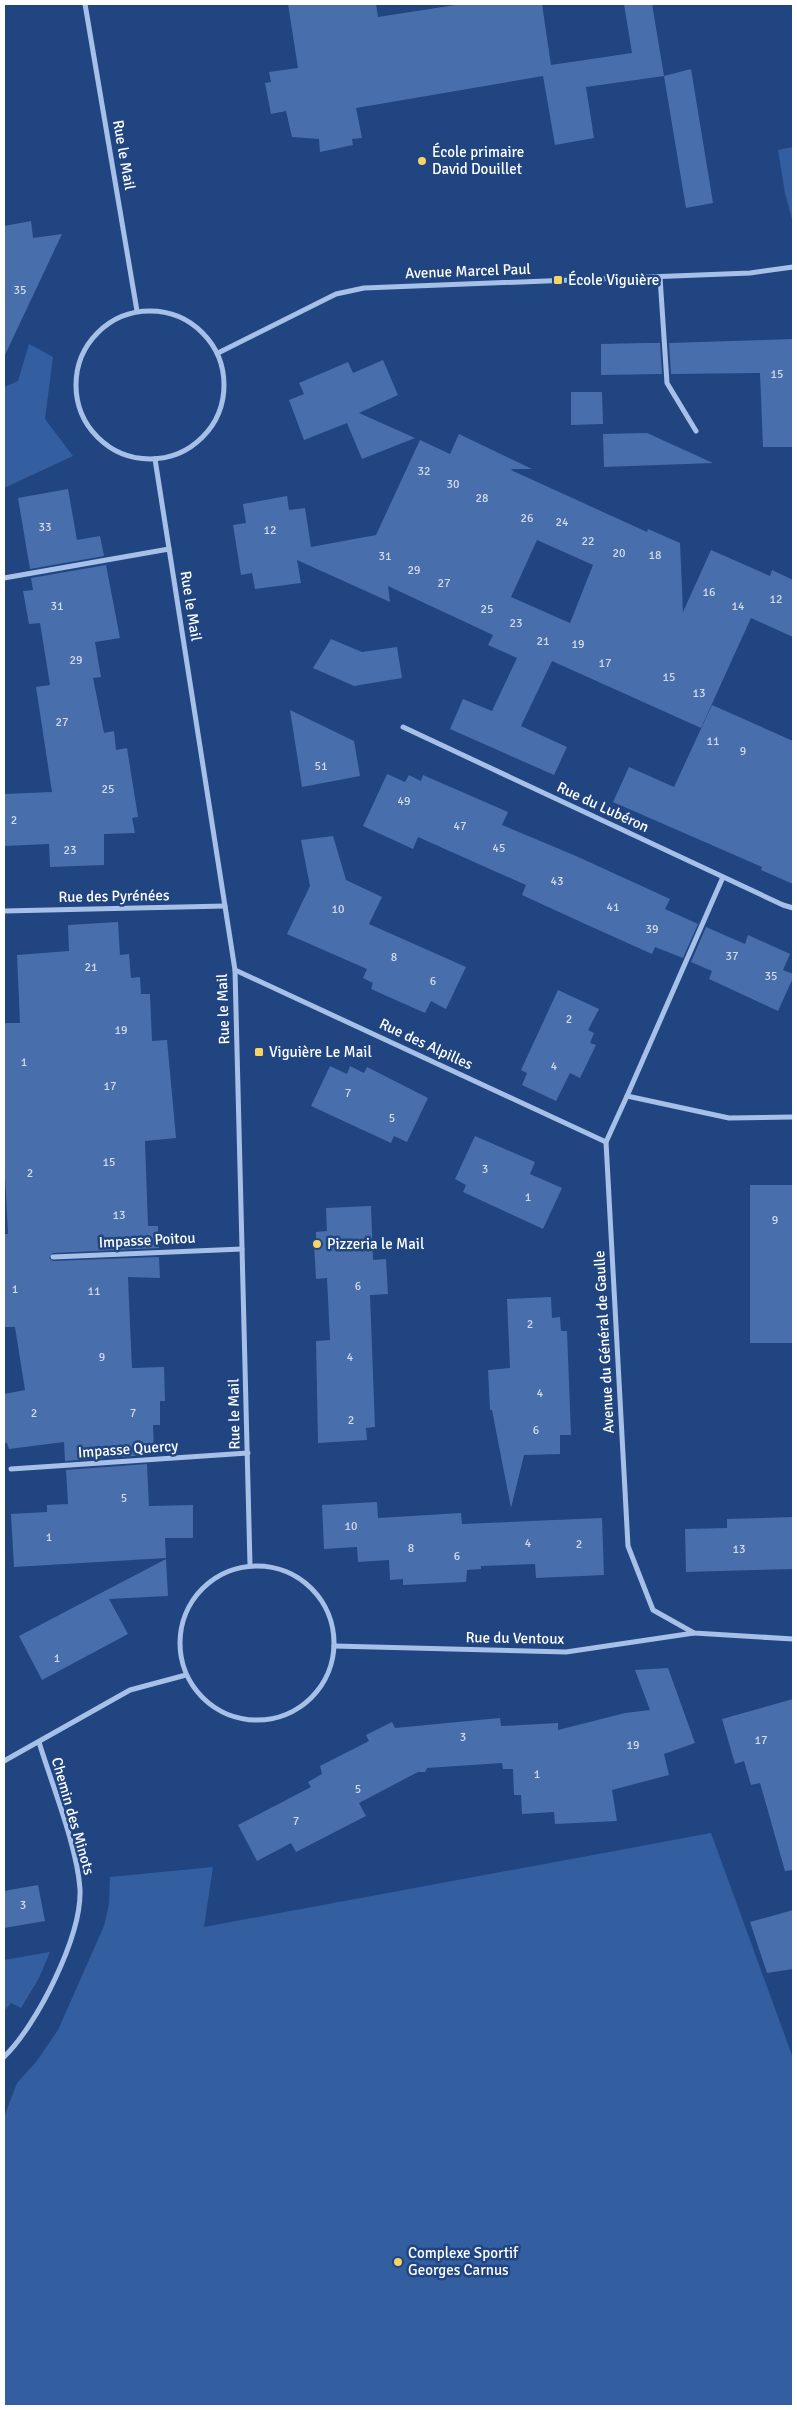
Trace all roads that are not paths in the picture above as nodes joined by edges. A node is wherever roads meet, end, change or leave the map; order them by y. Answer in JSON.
{"nodes":[{"id":1,"x":85,"y":4,"type":"edge"},
{"id":2,"x":793,"y":267,"type":"edge"},
{"id":3,"x":660,"y":277,"type":"junction"},
{"id":4,"x":138,"y":311,"type":"junction"},
{"id":5,"x":218,"y":353,"type":"junction"},
{"id":6,"x":696,"y":431,"type":"dead end"},
{"id":7,"x":155,"y":459,"type":"junction"},
{"id":8,"x":169,"y":549,"type":"junction"},
{"id":9,"x":4,"y":578,"type":"edge"},
{"id":10,"x":403,"y":726,"type":"dead end"},
{"id":11,"x":723,"y":877,"type":"junction"},
{"id":12,"x":225,"y":906,"type":"junction"},
{"id":13,"x":793,"y":908,"type":"edge"},
{"id":14,"x":4,"y":911,"type":"edge"},
{"id":15,"x":235,"y":970,"type":"junction"},
{"id":16,"x":626,"y":1096,"type":"junction"},
{"id":17,"x":793,"y":1117,"type":"edge"},
{"id":18,"x":606,"y":1142,"type":"junction"},
{"id":19,"x":242,"y":1249,"type":"junction"},
{"id":20,"x":53,"y":1257,"type":"dead end"},
{"id":21,"x":248,"y":1453,"type":"junction"},
{"id":22,"x":11,"y":1469,"type":"dead end"},
{"id":23,"x":250,"y":1565,"type":"junction"},
{"id":24,"x":694,"y":1633,"type":"junction"},
{"id":25,"x":793,"y":1639,"type":"edge"},
{"id":26,"x":334,"y":1646,"type":"junction"},
{"id":27,"x":186,"y":1675,"type":"junction"},
{"id":28,"x":39,"y":1742,"type":"junction"},
{"id":29,"x":4,"y":1761,"type":"edge"},
{"id":30,"x":4,"y":2057,"type":"edge"}],
"edges":[{"from":1,"to":4,"type":"street","name":"Rue le Mail"},
{"from":2,"to":3,"type":"street","name":"Avenue Marcel Paul"},
{"from":3,"to":5,"type":"street","name":"Avenue Marcel Paul"},
{"from":3,"to":6,"type":"street"},
{"from":4,"to":5,"type":"street"},
{"from":4,"to":7,"type":"street"},
{"from":5,"to":7,"type":"street"},
{"from":7,"to":8,"type":"street","name":"Rue le Mail"},
{"from":8,"to":9,"type":"street"},
{"from":8,"to":12,"type":"street","name":"Rue le Mail"},
{"from":10,"to":11,"type":"street","name":"Rue du Lubéron"},
{"from":11,"to":13,"type":"street","name":"Rue du Lubéron"},
{"from":11,"to":16,"type":"street"},
{"from":12,"to":14,"type":"street","name":"Rue des Pyrénées"},
{"from":12,"to":15,"type":"street","name":"Rue le Mail"},
{"from":15,"to":18,"type":"street","name":"Rue des Alpilles"},
{"from":15,"to":19,"type":"street","name":"Rue le Mail"},
{"from":16,"to":17,"type":"street"},
{"from":16,"to":18,"type":"street","name":"Avenue du Général de Gaulle"},
{"from":18,"to":24,"type":"street","name":"Avenue du Général de Gaulle"},
{"from":19,"to":20,"type":"street","name":"Impasse Poitou"},
{"from":19,"to":21,"type":"street","name":"Rue le Mail"},
{"from":21,"to":22,"type":"street","name":"Impasse Quercy"},
{"from":21,"to":23,"type":"street","name":"Rue le Mail"},
{"from":23,"to":26,"type":"street"},
{"from":23,"to":27,"type":"street"},
{"from":24,"to":25,"type":"street","name":"Avenue du Général de Gaulle"},
{"from":24,"to":26,"type":"street","name":"Rue du Ventoux"},
{"from":26,"to":27,"type":"street"},
{"from":27,"to":28,"type":"street"},
{"from":28,"to":29,"type":"street"},
{"from":28,"to":30,"type":"street","name":"Chemin des Minots"}]}
